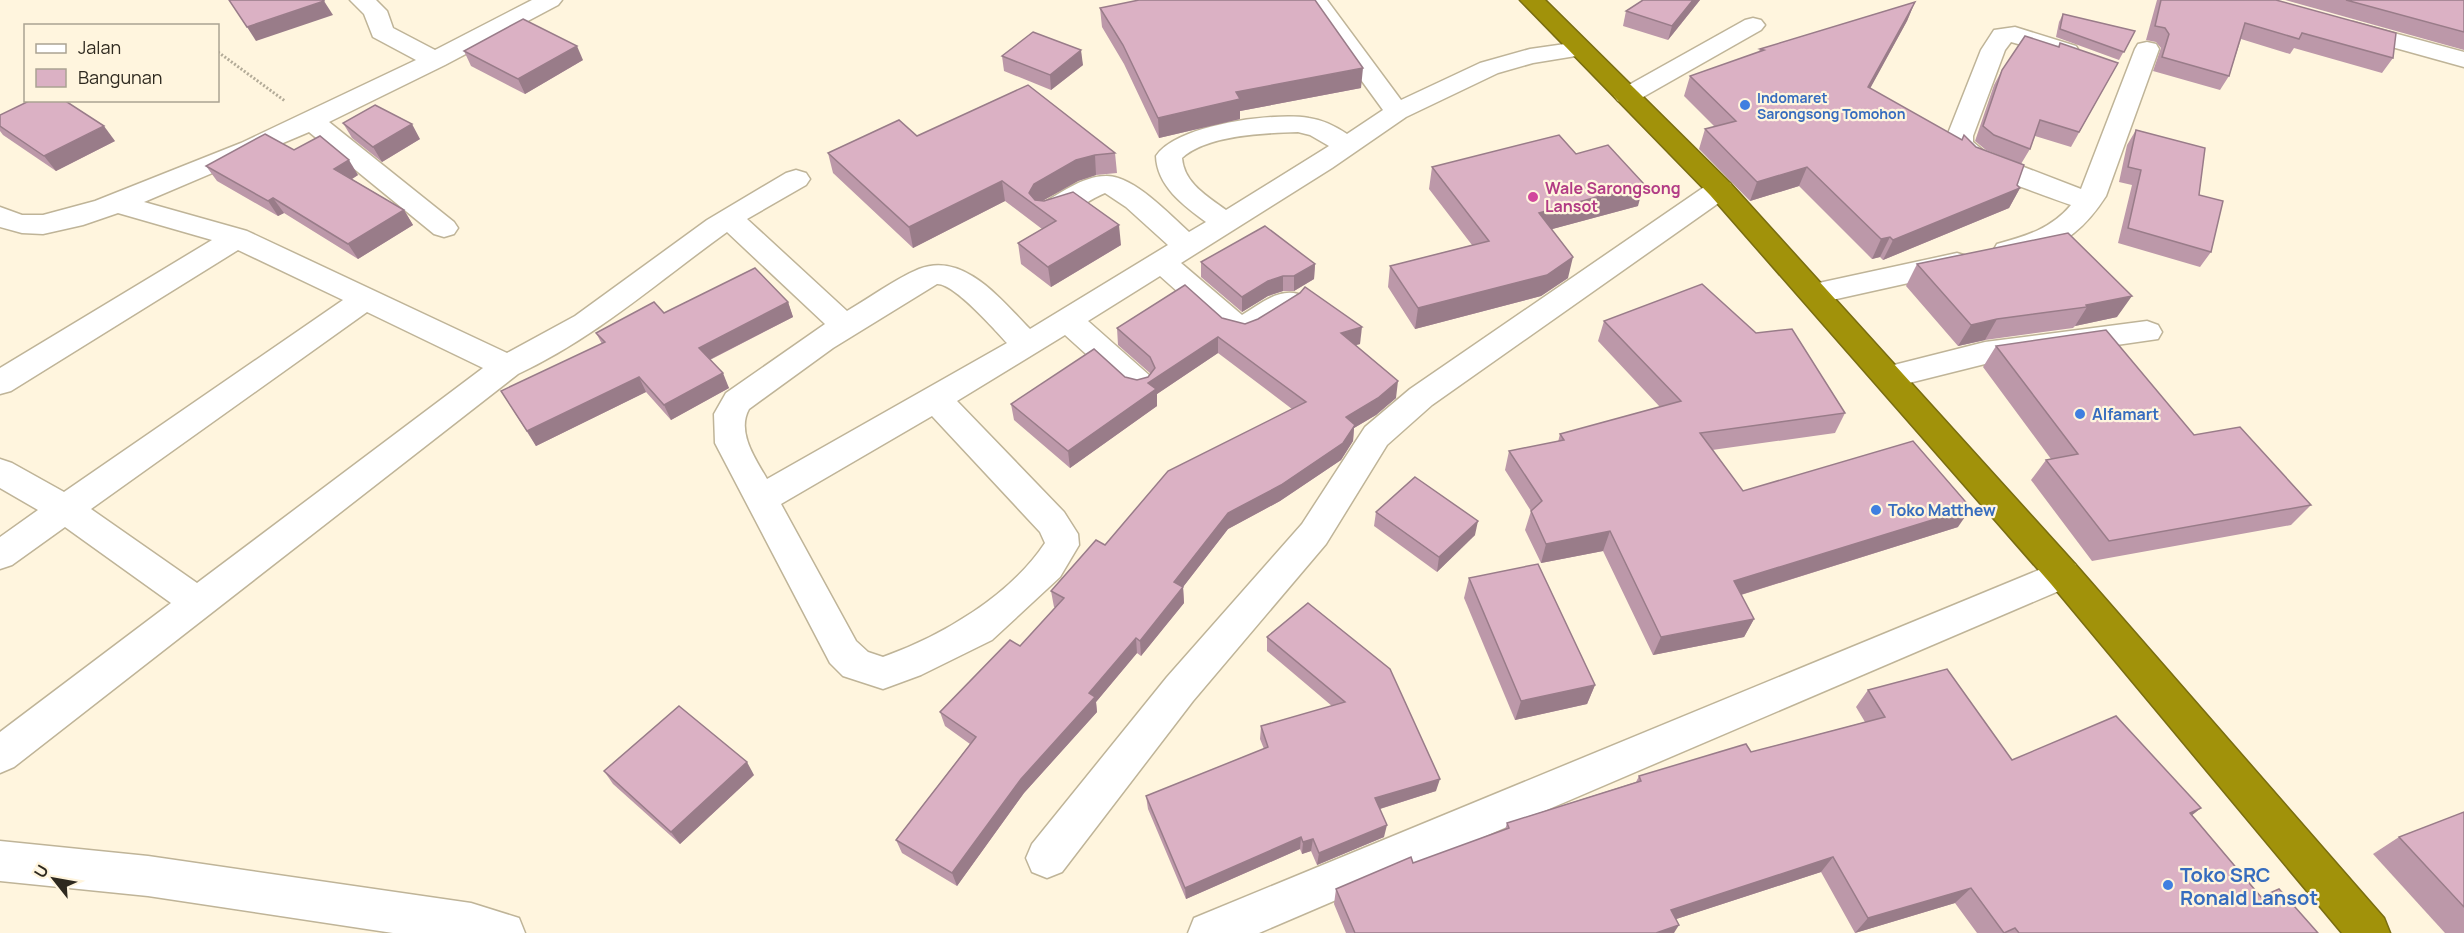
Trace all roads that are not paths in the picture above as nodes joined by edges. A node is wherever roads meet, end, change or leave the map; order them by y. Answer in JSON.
{"nodes":[{"id":1,"x":362,"y":0,"type":"edge"},
{"id":2,"x":550,"y":0,"type":"edge"},
{"id":3,"x":1315,"y":0,"type":"edge"},
{"id":4,"x":1532,"y":0,"type":"edge"},
{"id":5,"x":2331,"y":23,"type":"edge"},
{"id":6,"x":1753,"y":25,"type":"dead end"},
{"id":7,"x":1579,"y":49,"type":"junction"},
{"id":8,"x":2147,"y":49,"type":"dead end"},
{"id":9,"x":2086,"y":58,"type":"edge"},
{"id":10,"x":436,"y":60,"type":"junction"},
{"id":11,"x":2464,"y":60,"type":"edge"},
{"id":12,"x":1627,"y":96,"type":"junction"},
{"id":13,"x":1397,"y":111,"type":"junction"},
{"id":14,"x":310,"y":120,"type":"junction"},
{"id":15,"x":1346,"y":145,"type":"junction"},
{"id":16,"x":796,"y":178,"type":"dead end"},
{"id":17,"x":1720,"y":189,"type":"junction"},
{"id":18,"x":2088,"y":202,"type":"junction"},
{"id":19,"x":116,"y":203,"type":"junction"},
{"id":20,"x":1048,"y":212,"type":"edge"},
{"id":21,"x":0,"y":216,"type":"edge"},
{"id":22,"x":730,"y":219,"type":"junction"},
{"id":23,"x":1225,"y":223,"type":"junction"},
{"id":24,"x":32,"y":226,"type":"junction"},
{"id":25,"x":444,"y":228,"type":"dead end"},
{"id":26,"x":237,"y":238,"type":"junction"},
{"id":27,"x":0,"y":242,"type":"edge"},
{"id":28,"x":1187,"y":246,"type":"junction"},
{"id":29,"x":1162,"y":262,"type":"junction"},
{"id":30,"x":1814,"y":294,"type":"junction"},
{"id":31,"x":365,"y":298,"type":"junction"},
{"id":32,"x":1287,"y":301,"type":"edge"},
{"id":33,"x":100,"y":303,"type":"dead end"},
{"id":34,"x":1067,"y":320,"type":"junction"},
{"id":35,"x":845,"y":326,"type":"junction"},
{"id":36,"x":2147,"y":332,"type":"dead end"},
{"id":37,"x":1028,"y":344,"type":"junction"},
{"id":38,"x":0,"y":363,"type":"edge"},
{"id":39,"x":507,"y":366,"type":"junction"},
{"id":40,"x":1888,"y":377,"type":"junction"},
{"id":41,"x":1138,"y":383,"type":"edge"},
{"id":42,"x":0,"y":384,"type":"edge"},
{"id":43,"x":935,"y":399,"type":"junction"},
{"id":44,"x":0,"y":472,"type":"edge"},
{"id":45,"x":761,"y":499,"type":"junction"},
{"id":46,"x":65,"y":510,"type":"junction"},
{"id":47,"x":0,"y":555,"type":"edge"},
{"id":48,"x":2063,"y":574,"type":"junction"},
{"id":49,"x":198,"y":604,"type":"junction"},
{"id":50,"x":0,"y":755,"type":"edge"},
{"id":51,"x":1047,"y":858,"type":"dead end"},
{"id":52,"x":0,"y":861,"type":"edge"},
{"id":53,"x":504,"y":933,"type":"edge"},
{"id":54,"x":1209,"y":933,"type":"edge"},
{"id":55,"x":2369,"y":933,"type":"edge"}],
"edges":[{"from":1,"to":10,"type":"street"},
{"from":2,"to":10,"type":"street"},
{"from":3,"to":13,"type":"street"},
{"from":4,"to":7,"type":"highway"},
{"from":5,"to":11,"type":"street"},
{"from":6,"to":12,"type":"street"},
{"from":7,"to":12,"type":"highway"},
{"from":7,"to":13,"type":"street"},
{"from":8,"to":18,"type":"street"},
{"from":9,"to":18,"type":"street"},
{"from":10,"to":14,"type":"street"},
{"from":12,"to":17,"type":"highway"},
{"from":13,"to":15,"type":"street"},
{"from":14,"to":19,"type":"street"},
{"from":14,"to":25,"type":"street"},
{"from":15,"to":23,"type":"street"},
{"from":15,"to":23,"type":"street"},
{"from":16,"to":22,"type":"street"},
{"from":17,"to":30,"type":"highway"},
{"from":17,"to":51,"type":"street"},
{"from":18,"to":30,"type":"street"},
{"from":19,"to":24,"type":"street"},
{"from":19,"to":26,"type":"street"},
{"from":20,"to":28,"type":"street"},
{"from":21,"to":24,"type":"street"},
{"from":22,"to":35,"type":"street"},
{"from":22,"to":39,"type":"street"},
{"from":23,"to":28,"type":"street"},
{"from":24,"to":27,"type":"street"},
{"from":26,"to":31,"type":"street"},
{"from":26,"to":42,"type":"street"},
{"from":28,"to":29,"type":"street"},
{"from":29,"to":32,"type":"street"},
{"from":29,"to":34,"type":"street"},
{"from":30,"to":40,"type":"highway"},
{"from":31,"to":39,"type":"street"},
{"from":31,"to":46,"type":"street"},
{"from":33,"to":38,"type":"street"},
{"from":34,"to":37,"type":"street"},
{"from":34,"to":41,"type":"street"},
{"from":35,"to":37,"type":"street"},
{"from":35,"to":45,"type":"street"},
{"from":36,"to":40,"type":"street"},
{"from":37,"to":43,"type":"street"},
{"from":39,"to":49,"type":"street"},
{"from":40,"to":48,"type":"highway"},
{"from":43,"to":45,"type":"street"},
{"from":43,"to":45,"type":"street"},
{"from":44,"to":46,"type":"street"},
{"from":46,"to":47,"type":"street"},
{"from":46,"to":49,"type":"street"},
{"from":48,"to":54,"type":"street"},
{"from":48,"to":55,"type":"highway"},
{"from":49,"to":50,"type":"street"},
{"from":52,"to":53,"type":"street"}]}
